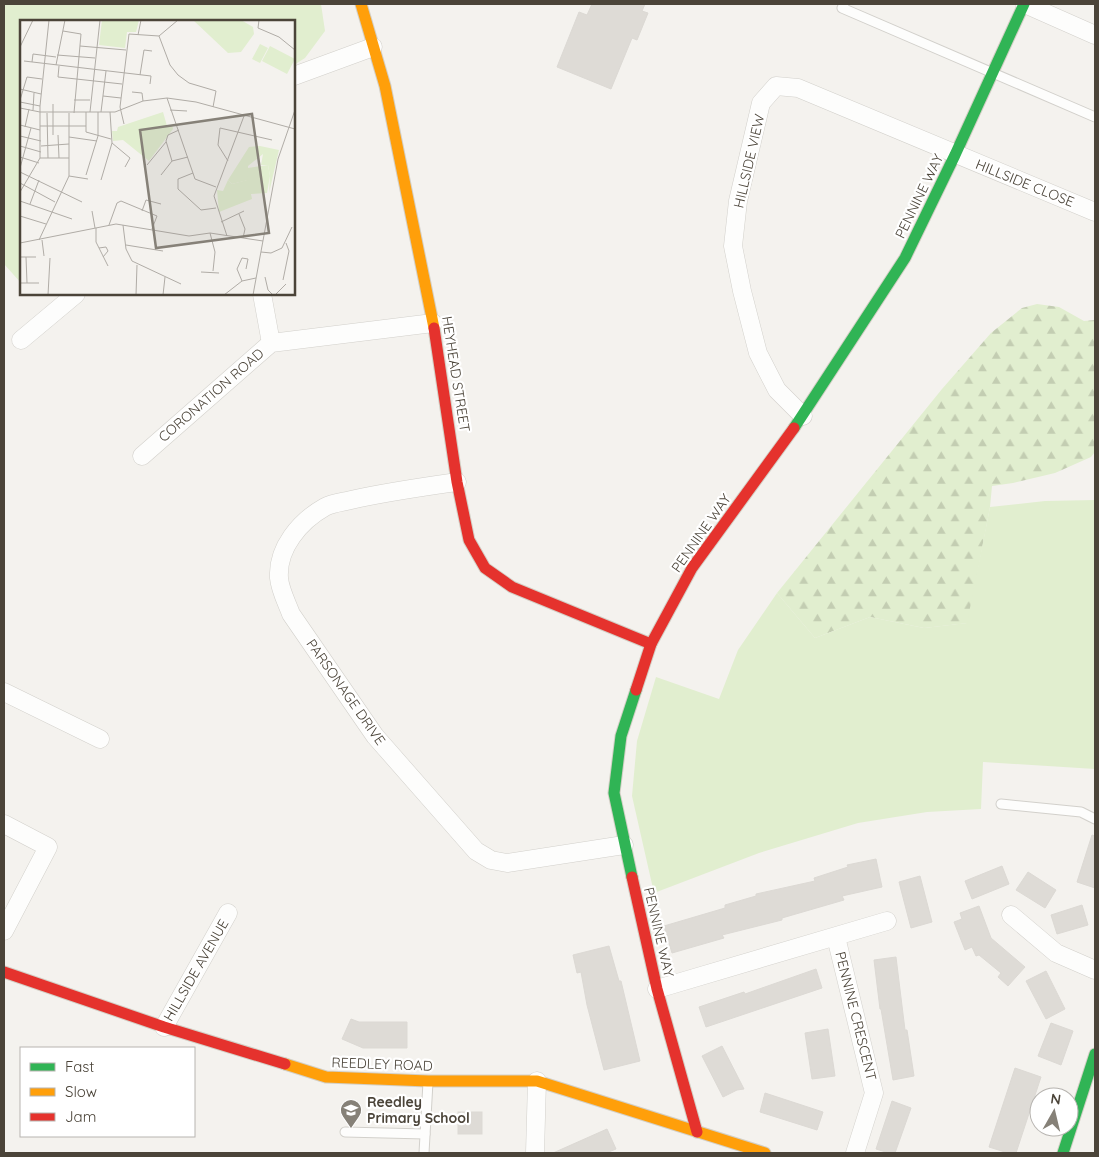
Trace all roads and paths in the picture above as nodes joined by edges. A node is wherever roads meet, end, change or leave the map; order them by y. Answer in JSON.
{"nodes":[{"id":1,"x":361,"y":4,"type":"edge"},
{"id":2,"x":844,"y":4,"type":"edge"},
{"id":3,"x":1024,"y":4,"type":"edge"},
{"id":4,"x":1095,"y":35,"type":"edge"},
{"id":5,"x":373,"y":47,"type":"junction"},
{"id":6,"x":992,"y":74,"type":"junction"},
{"id":7,"x":295,"y":76,"type":"edge"},
{"id":8,"x":1095,"y":117,"type":"edge"},
{"id":9,"x":955,"y":155,"type":"junction"},
{"id":10,"x":1095,"y":212,"type":"edge"},
{"id":11,"x":75,"y":295,"type":"edge"},
{"id":12,"x":262,"y":295,"type":"edge"},
{"id":13,"x":433,"y":323,"type":"junction"},
{"id":14,"x":21,"y":340,"type":"dead end"},
{"id":15,"x":271,"y":343,"type":"junction"},
{"id":16,"x":803,"y":416,"type":"junction"},
{"id":17,"x":142,"y":456,"type":"dead end"},
{"id":18,"x":457,"y":482,"type":"junction"},
{"id":19,"x":651,"y":644,"type":"junction"},
{"id":20,"x":4,"y":692,"type":"edge"},
{"id":21,"x":100,"y":739,"type":"dead end"},
{"id":22,"x":1001,"y":804,"type":"dead end"},
{"id":23,"x":1095,"y":819,"type":"edge"},
{"id":24,"x":4,"y":824,"type":"edge"},
{"id":25,"x":624,"y":845,"type":"junction"},
{"id":26,"x":228,"y":912,"type":"dead end"},
{"id":27,"x":1011,"y":915,"type":"dead end"},
{"id":28,"x":887,"y":920,"type":"dead end"},
{"id":29,"x":4,"y":930,"type":"edge"},
{"id":30,"x":836,"y":937,"type":"junction"},
{"id":31,"x":1095,"y":970,"type":"edge"},
{"id":32,"x":4,"y":972,"type":"edge"},
{"id":33,"x":657,"y":990,"type":"junction"},
{"id":34,"x":164,"y":1027,"type":"junction"},
{"id":35,"x":1095,"y":1054,"type":"edge"},
{"id":36,"x":428,"y":1081,"type":"junction"},
{"id":37,"x":537,"y":1081,"type":"junction"},
{"id":38,"x":345,"y":1132,"type":"dead end"},
{"id":39,"x":697,"y":1132,"type":"junction"},
{"id":40,"x":425,"y":1134,"type":"junction"},
{"id":41,"x":424,"y":1153,"type":"edge"},
{"id":42,"x":535,"y":1153,"type":"edge"},
{"id":43,"x":765,"y":1153,"type":"edge"},
{"id":44,"x":855,"y":1153,"type":"edge"},
{"id":45,"x":1063,"y":1153,"type":"edge"}],
"edges":[{"from":1,"to":5,"type":"street","name":"HEYHEAD STREET"},
{"from":2,"to":6,"type":"lane"},
{"from":3,"to":4,"type":"street"},
{"from":3,"to":6,"type":"street","name":"PENNINE WAY"},
{"from":5,"to":7,"type":"street"},
{"from":5,"to":13,"type":"street","name":"HEYHEAD STREET"},
{"from":6,"to":8,"type":"lane"},
{"from":6,"to":9,"type":"street","name":"PENNINE WAY"},
{"from":9,"to":10,"type":"street","name":"HILLSIDE CLOSE"},
{"from":9,"to":16,"type":"street","name":"PENNINE WAY"},
{"from":9,"to":16,"type":"street","name":"HILLSIDE VIEW"},
{"from":11,"to":14,"type":"street"},
{"from":12,"to":15,"type":"street"},
{"from":13,"to":15,"type":"street","name":"CORONATION ROAD"},
{"from":13,"to":18,"type":"street","name":"HEYHEAD STREET"},
{"from":15,"to":17,"type":"street","name":"CORONATION ROAD"},
{"from":16,"to":19,"type":"street","name":"PENNINE WAY"},
{"from":18,"to":19,"type":"street","name":"HEYHEAD STREET"},
{"from":18,"to":25,"type":"street","name":"PARSONAGE DRIVE"},
{"from":19,"to":25,"type":"street","name":"PENNINE WAY"},
{"from":20,"to":21,"type":"street"},
{"from":22,"to":23,"type":"lane"},
{"from":24,"to":29,"type":"street"},
{"from":25,"to":33,"type":"street","name":"PENNINE WAY"},
{"from":26,"to":34,"type":"street","name":"HILLSIDE AVENUE"},
{"from":27,"to":31,"type":"street"},
{"from":28,"to":30,"type":"street","name":"PENNINE CRESCENT"},
{"from":30,"to":33,"type":"street","name":"PENNINE CRESCENT"},
{"from":30,"to":44,"type":"street","name":"PENNINE CRESCENT"},
{"from":32,"to":34,"type":"street","name":"REEDLEY ROAD"},
{"from":33,"to":39,"type":"street","name":"PENNINE WAY"},
{"from":34,"to":36,"type":"street","name":"REEDLEY ROAD"},
{"from":35,"to":45,"type":"street"},
{"from":36,"to":37,"type":"street","name":"REEDLEY ROAD"},
{"from":36,"to":40,"type":"lane"},
{"from":37,"to":39,"type":"street","name":"REEDLEY ROAD"},
{"from":37,"to":42,"type":"street"},
{"from":38,"to":40,"type":"lane"},
{"from":39,"to":43,"type":"street","name":"REEDLEY ROAD"},
{"from":40,"to":41,"type":"lane"}]}
